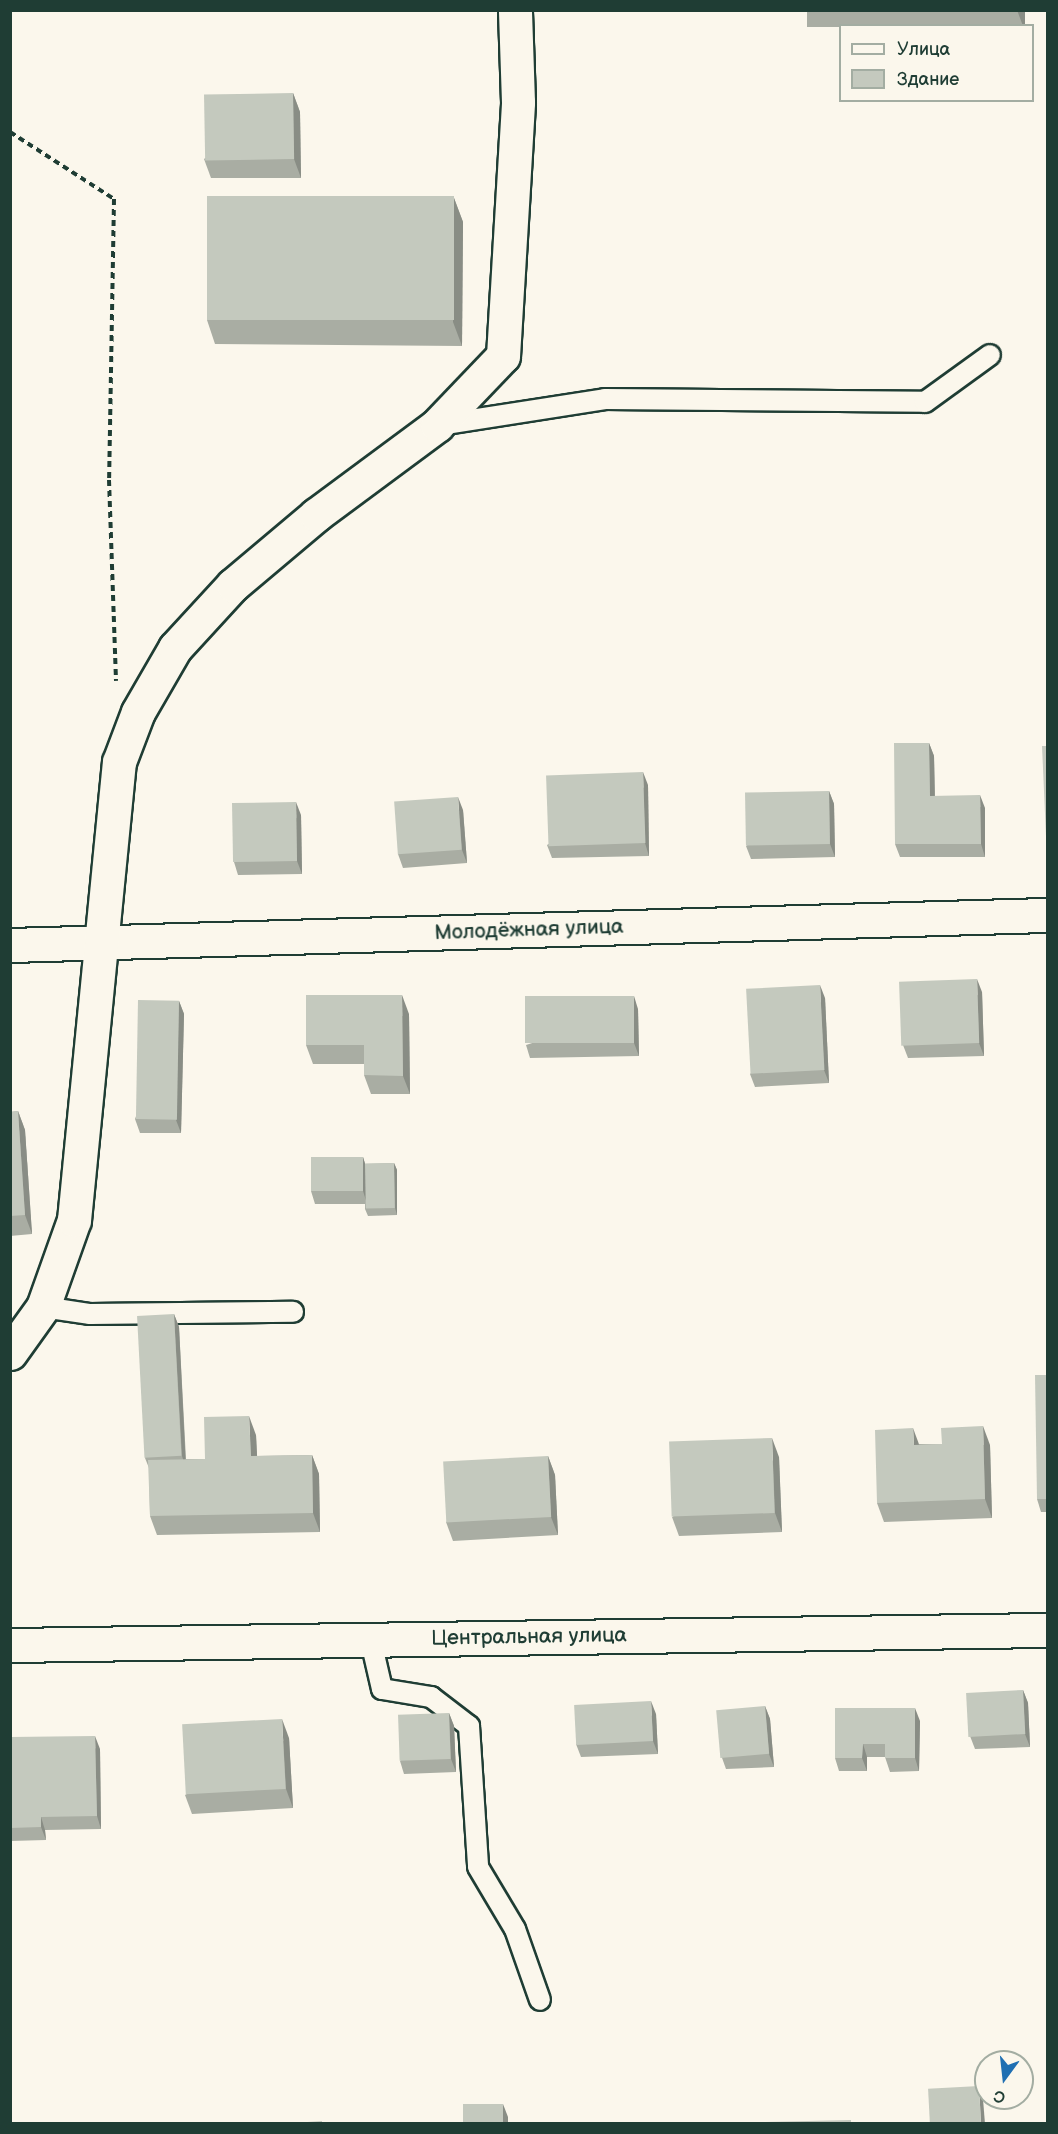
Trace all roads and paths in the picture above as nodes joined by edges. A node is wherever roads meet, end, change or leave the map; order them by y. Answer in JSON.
{"nodes":[{"id":1,"x":515,"y":10,"type":"edge"},
{"id":2,"x":10,"y":132,"type":"edge"},
{"id":3,"x":990,"y":355,"type":"dead end"},
{"id":4,"x":437,"y":425,"type":"junction"},
{"id":5,"x":116,"y":692,"type":"dead end"},
{"id":6,"x":1047,"y":915,"type":"edge"},
{"id":7,"x":97,"y":942,"type":"junction"},
{"id":8,"x":10,"y":945,"type":"edge"},
{"id":9,"x":43,"y":1307,"type":"junction"},
{"id":10,"x":292,"y":1312,"type":"dead end"},
{"id":11,"x":10,"y":1353,"type":"edge"},
{"id":12,"x":1047,"y":1630,"type":"edge"},
{"id":13,"x":10,"y":1645,"type":"edge"},
{"id":14,"x":373,"y":1650,"type":"dead end"},
{"id":15,"x":540,"y":2000,"type":"dead end"}],
"edges":[{"from":1,"to":4,"type":"street"},
{"from":2,"to":5,"type":"path"},
{"from":3,"to":4,"type":"lane"},
{"from":4,"to":7,"type":"street"},
{"from":6,"to":7,"type":"street","name":"Молодёжная улица"},
{"from":7,"to":8,"type":"street","name":"Молодёжная улица"},
{"from":7,"to":9,"type":"street"},
{"from":9,"to":10,"type":"lane"},
{"from":9,"to":11,"type":"street"},
{"from":12,"to":13,"type":"street","name":"Центральная улица"},
{"from":14,"to":15,"type":"lane"}]}
